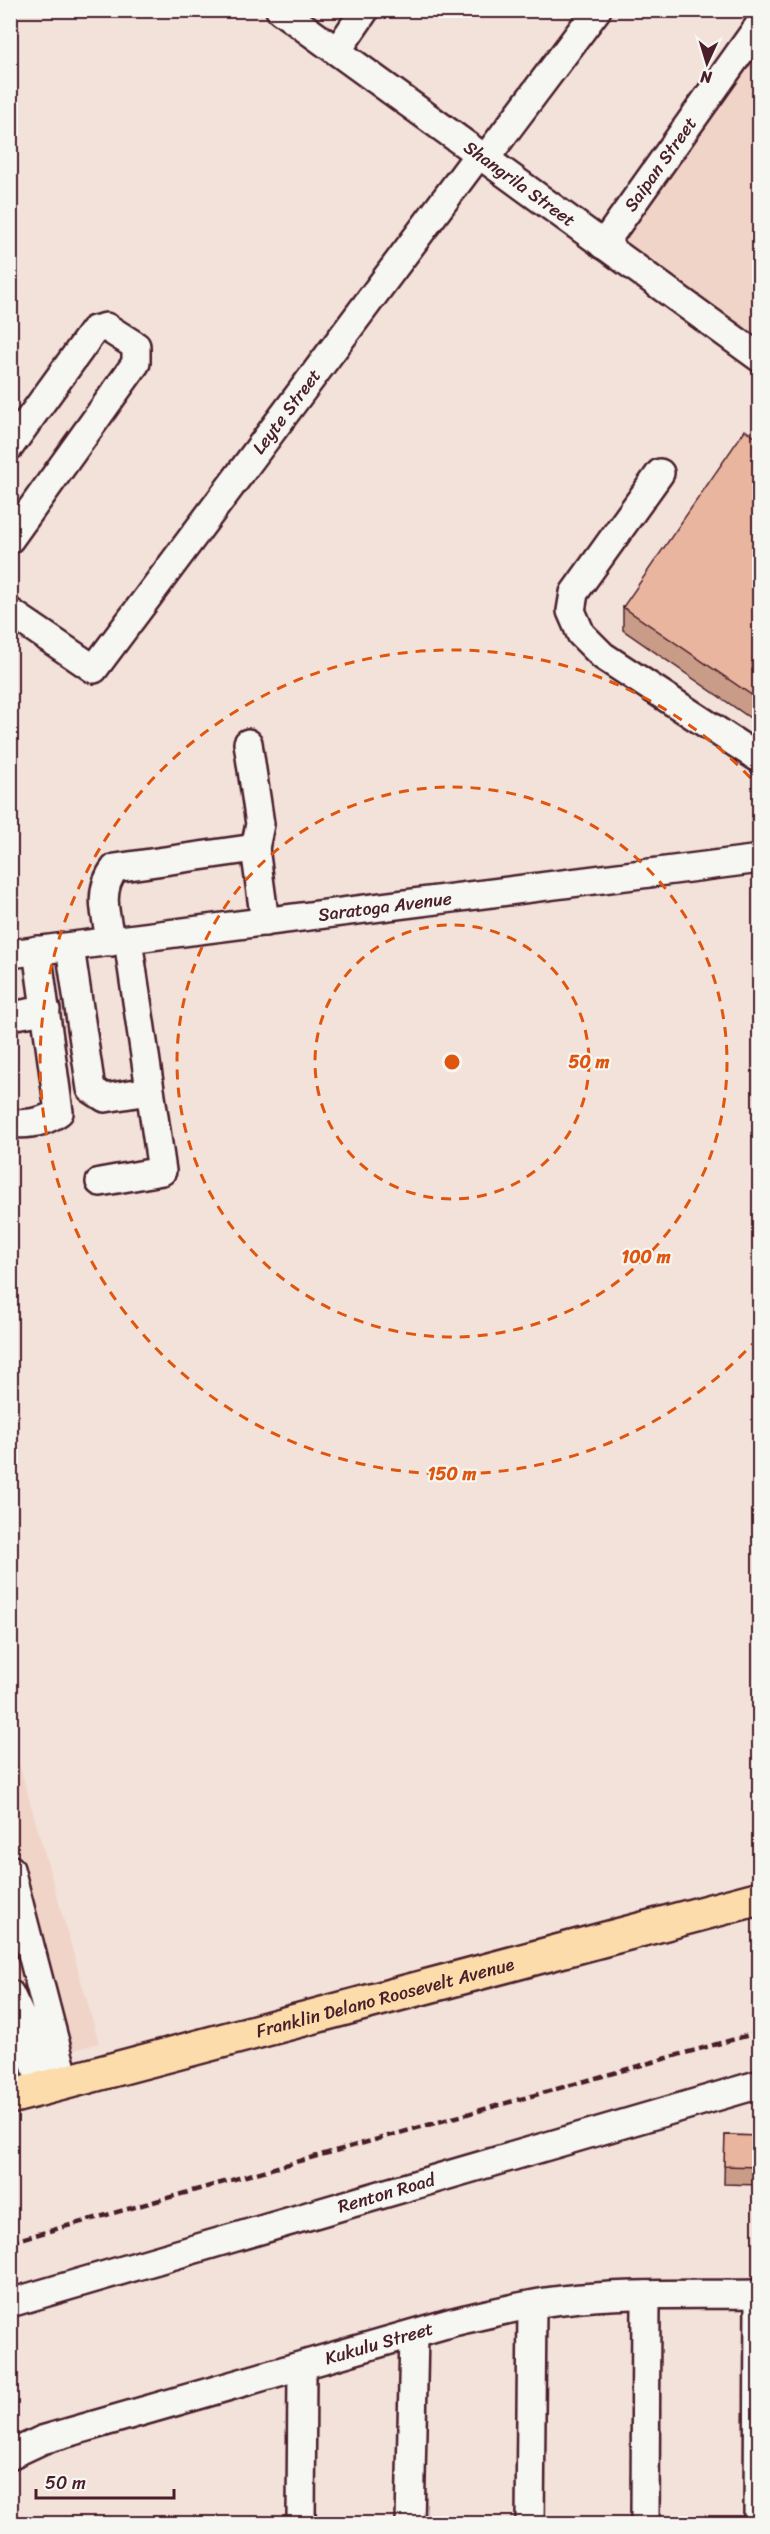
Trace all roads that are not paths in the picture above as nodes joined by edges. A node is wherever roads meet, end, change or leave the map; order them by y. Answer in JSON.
{"nodes":[{"id":1,"x":280,"y":10,"type":"edge"},
{"id":2,"x":365,"y":10,"type":"edge"},
{"id":3,"x":597,"y":10,"type":"edge"},
{"id":4,"x":759,"y":24,"type":"edge"},
{"id":5,"x":337,"y":51,"type":"junction"},
{"id":6,"x":482,"y":157,"type":"junction"},
{"id":7,"x":603,"y":245,"type":"junction"},
{"id":8,"x":759,"y":358,"type":"edge"},
{"id":9,"x":10,"y":446,"type":"edge"},
{"id":10,"x":660,"y":473,"type":"dead end"},
{"id":11,"x":10,"y":539,"type":"edge"},
{"id":12,"x":10,"y":612,"type":"edge"},
{"id":13,"x":248,"y":743,"type":"dead end"},
{"id":14,"x":759,"y":759,"type":"edge"},
{"id":15,"x":255,"y":848,"type":"junction"},
{"id":16,"x":759,"y":860,"type":"edge"},
{"id":17,"x":265,"y":922,"type":"junction"},
{"id":18,"x":119,"y":941,"type":"junction"},
{"id":19,"x":70,"y":947,"type":"junction"},
{"id":20,"x":38,"y":950,"type":"junction"},
{"id":21,"x":10,"y":954,"type":"edge"},
{"id":22,"x":46,"y":1010,"type":"junction"},
{"id":23,"x":10,"y":1016,"type":"edge"},
{"id":24,"x":149,"y":1091,"type":"junction"},
{"id":25,"x":10,"y":1123,"type":"edge"},
{"id":26,"x":100,"y":1182,"type":"dead end"},
{"id":27,"x":10,"y":1869,"type":"edge"},
{"id":28,"x":759,"y":1898,"type":"edge"},
{"id":29,"x":36,"y":1965,"type":"junction"},
{"id":30,"x":10,"y":1986,"type":"edge"},
{"id":31,"x":10,"y":1994,"type":"edge"},
{"id":32,"x":759,"y":2084,"type":"edge"},
{"id":33,"x":50,"y":2086,"type":"junction"},
{"id":34,"x":10,"y":2097,"type":"edge"},
{"id":35,"x":759,"y":2294,"type":"edge"},
{"id":36,"x":646,"y":2295,"type":"junction"},
{"id":37,"x":10,"y":2302,"type":"edge"},
{"id":38,"x":532,"y":2305,"type":"junction"},
{"id":39,"x":414,"y":2334,"type":"junction"},
{"id":40,"x":302,"y":2367,"type":"junction"},
{"id":41,"x":10,"y":2455,"type":"edge"},
{"id":42,"x":301,"y":2523,"type":"edge"},
{"id":43,"x":410,"y":2523,"type":"edge"},
{"id":44,"x":530,"y":2523,"type":"edge"},
{"id":45,"x":645,"y":2523,"type":"edge"},
{"id":46,"x":758,"y":2523,"type":"edge"}],
"edges":[{"from":1,"to":5,"type":"street","name":"Shangrila Street"},
{"from":2,"to":5,"type":"street"},
{"from":3,"to":6,"type":"street","name":"Leyte Street"},
{"from":4,"to":7,"type":"street","name":"Saipan Street"},
{"from":5,"to":6,"type":"street","name":"Shangrila Street"},
{"from":6,"to":7,"type":"street","name":"Shangrila Street"},
{"from":6,"to":12,"type":"street","name":"Leyte Street"},
{"from":7,"to":8,"type":"street","name":"Shangrila Street"},
{"from":9,"to":11,"type":"street"},
{"from":10,"to":14,"type":"street"},
{"from":13,"to":15,"type":"street"},
{"from":15,"to":17,"type":"street"},
{"from":15,"to":18,"type":"street"},
{"from":16,"to":17,"type":"street","name":"Saratoga Avenue"},
{"from":17,"to":18,"type":"street","name":"Saratoga Avenue"},
{"from":18,"to":19,"type":"street","name":"Saratoga Avenue"},
{"from":18,"to":24,"type":"street"},
{"from":19,"to":20,"type":"street","name":"Saratoga Avenue"},
{"from":19,"to":24,"type":"street"},
{"from":20,"to":21,"type":"street","name":"Saratoga Avenue"},
{"from":20,"to":22,"type":"street"},
{"from":22,"to":23,"type":"street"},
{"from":22,"to":25,"type":"street"},
{"from":24,"to":26,"type":"street"},
{"from":27,"to":29,"type":"street"},
{"from":28,"to":33,"type":"main road","name":"Franklin Delano Roosevelt Avenue"},
{"from":29,"to":30,"type":"street"},
{"from":29,"to":33,"type":"street"},
{"from":31,"to":33,"type":"street"},
{"from":32,"to":37,"type":"street","name":"Renton Road"},
{"from":33,"to":34,"type":"main road","name":"Franklin Delano Roosevelt Avenue"},
{"from":35,"to":36,"type":"street","name":"Kukulu Street"},
{"from":35,"to":46,"type":"street"},
{"from":36,"to":38,"type":"street","name":"Kukulu Street"},
{"from":36,"to":45,"type":"street"},
{"from":38,"to":39,"type":"street","name":"Kukulu Street"},
{"from":38,"to":44,"type":"street"},
{"from":39,"to":40,"type":"street","name":"Kukulu Street"},
{"from":39,"to":43,"type":"street"},
{"from":40,"to":41,"type":"street","name":"Kukulu Street"},
{"from":40,"to":42,"type":"street"}]}
